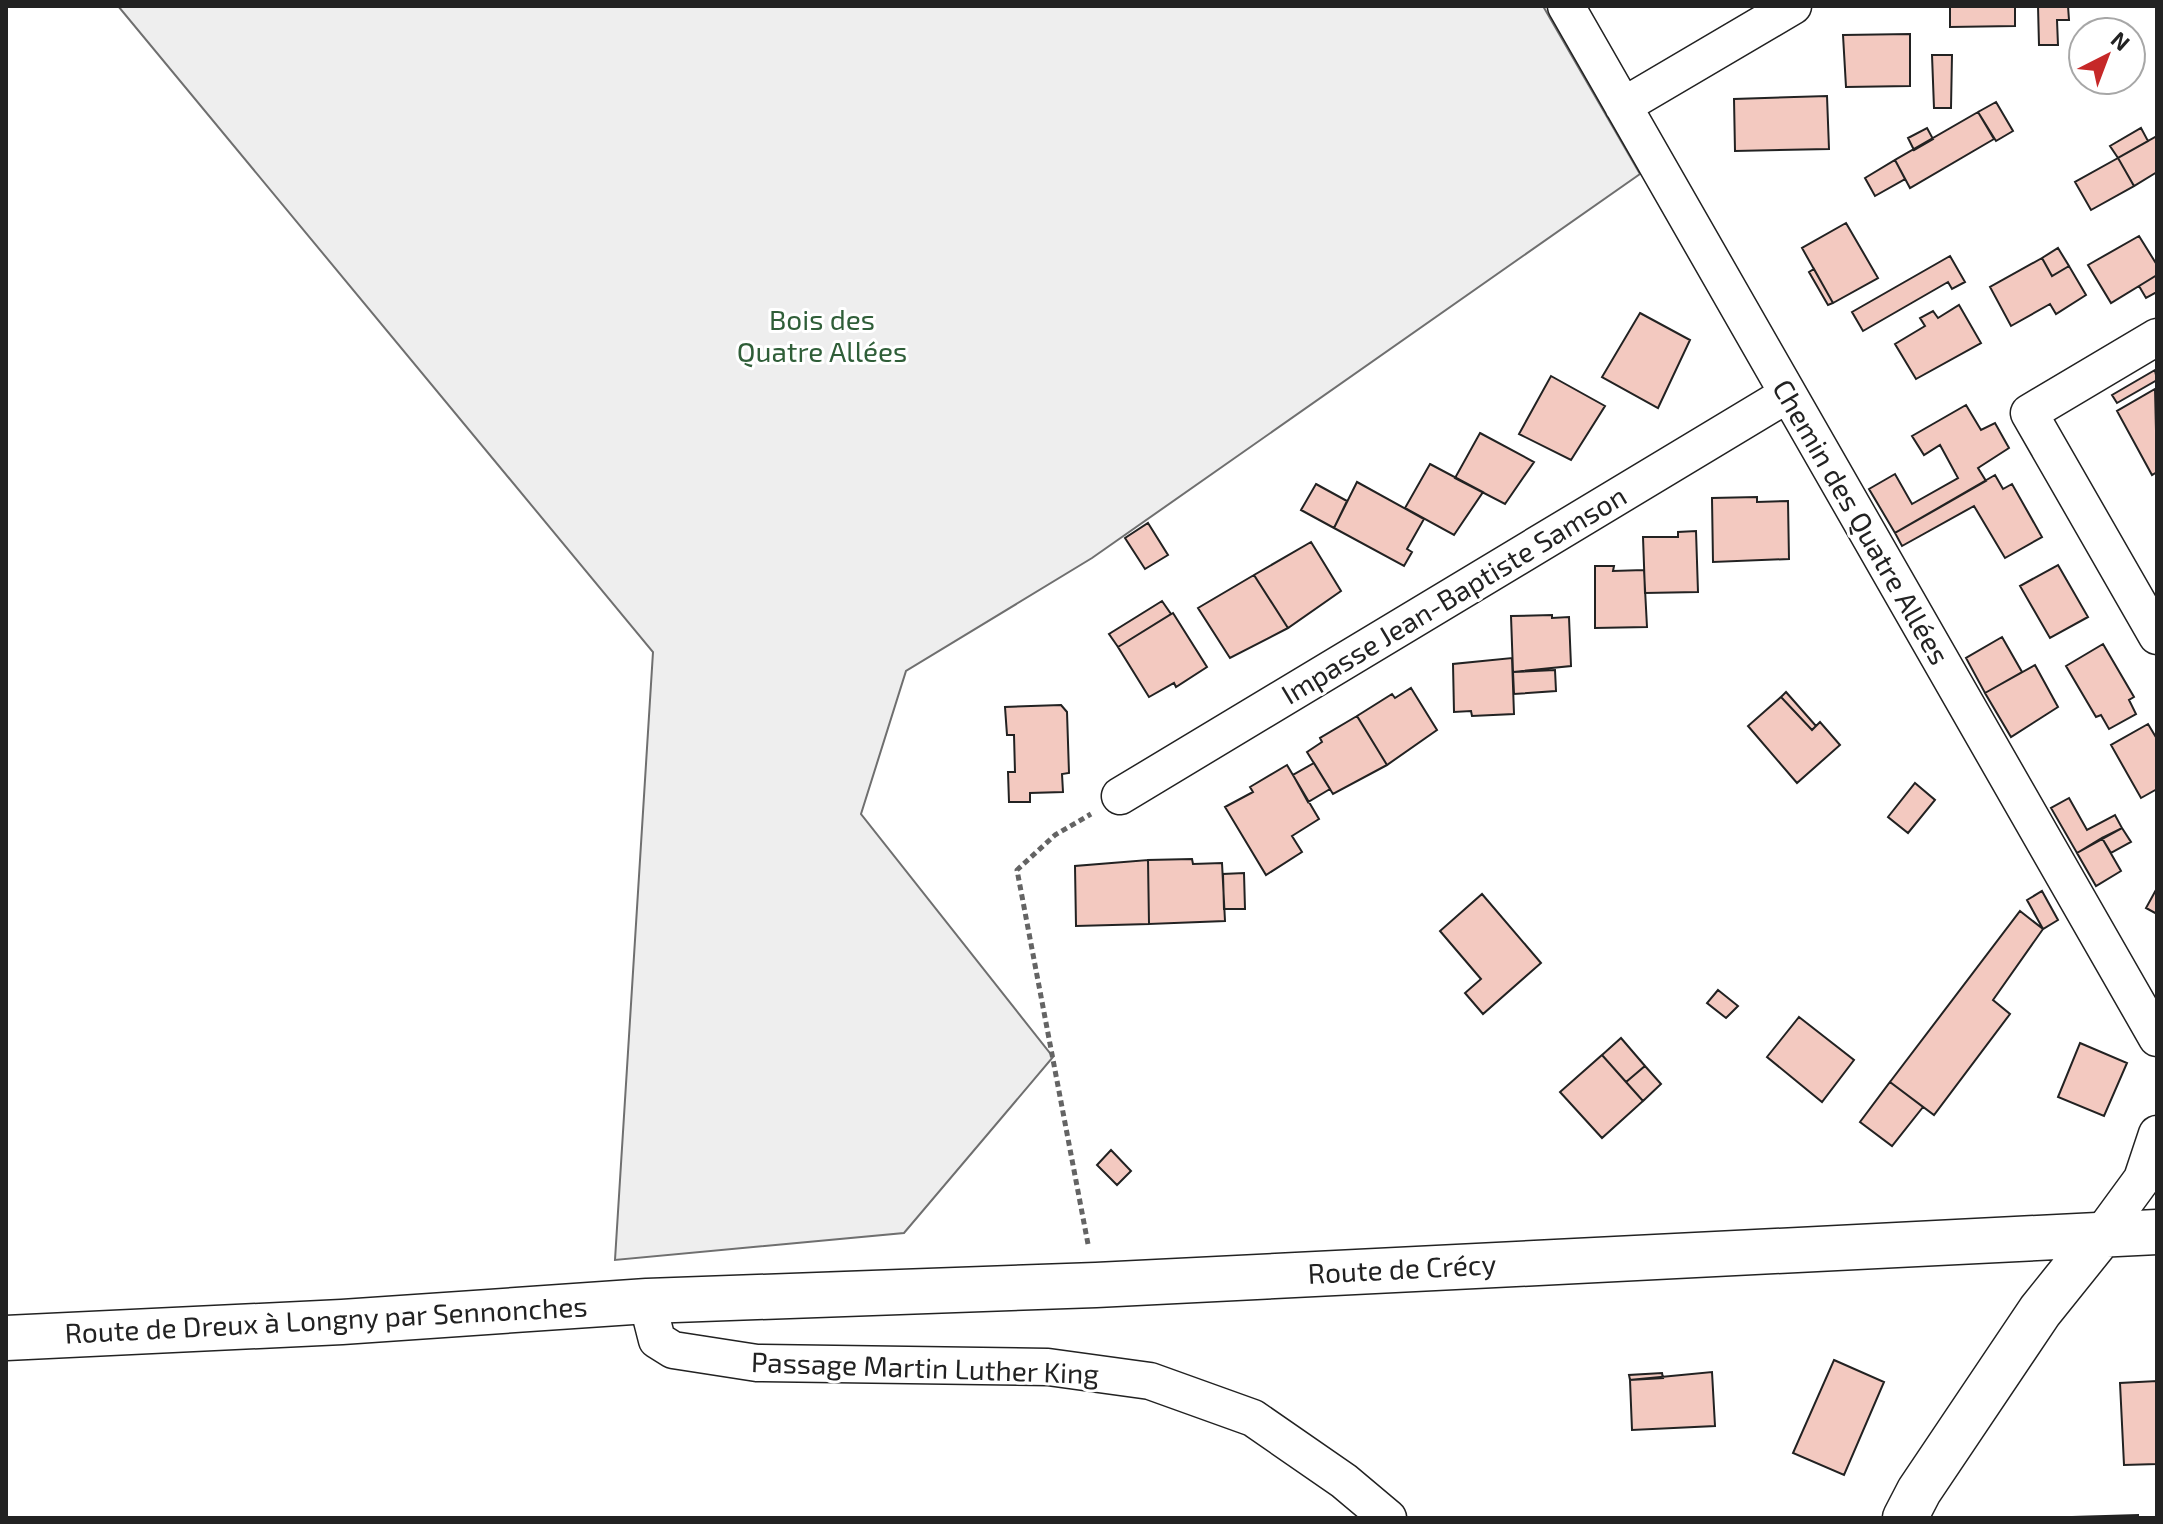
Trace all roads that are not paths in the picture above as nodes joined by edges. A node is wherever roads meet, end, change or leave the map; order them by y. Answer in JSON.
{"nodes":[{"id":1,"x":1566,"y":6,"type":"edge"},
{"id":2,"x":1793,"y":6,"type":"edge"},
{"id":3,"x":1623,"y":106,"type":"junction"},
{"id":4,"x":2157,"y":337,"type":"edge"},
{"id":5,"x":1788,"y":394,"type":"junction"},
{"id":6,"x":2157,"y":636,"type":"edge"},
{"id":7,"x":1120,"y":796,"type":"road end"},
{"id":8,"x":2157,"y":1038,"type":"edge"},
{"id":9,"x":2157,"y":1134,"type":"edge"},
{"id":10,"x":2157,"y":1232,"type":"edge"},
{"id":11,"x":2101,"y":1235,"type":"junction"},
{"id":12,"x":647,"y":1301,"type":"junction"},
{"id":13,"x":6,"y":1338,"type":"edge"},
{"id":14,"x":1388,"y":1518,"type":"edge"},
{"id":15,"x":1905,"y":1518,"type":"edge"}],
"edges":[{"from":1,"to":3,"type":"street","name":"Chemin des Quatre Allées"},
{"from":2,"to":3,"type":"street"},
{"from":3,"to":5,"type":"street","name":"Chemin des Quatre Allées"},
{"from":4,"to":6,"type":"street"},
{"from":5,"to":7,"type":"street","name":"Impasse Jean-Baptiste Samson"},
{"from":5,"to":8,"type":"street","name":"Chemin des Quatre Allées"},
{"from":9,"to":11,"type":"street"},
{"from":10,"to":11,"type":"main road","name":"Route de Crécy"},
{"from":11,"to":12,"type":"main road","name":"Route de Crécy"},
{"from":11,"to":15,"type":"main road"},
{"from":12,"to":13,"type":"main road","name":"Route de Dreux à Longny par Sennonches"},
{"from":12,"to":14,"type":"street","name":"Passage Martin Luther King"}]}
